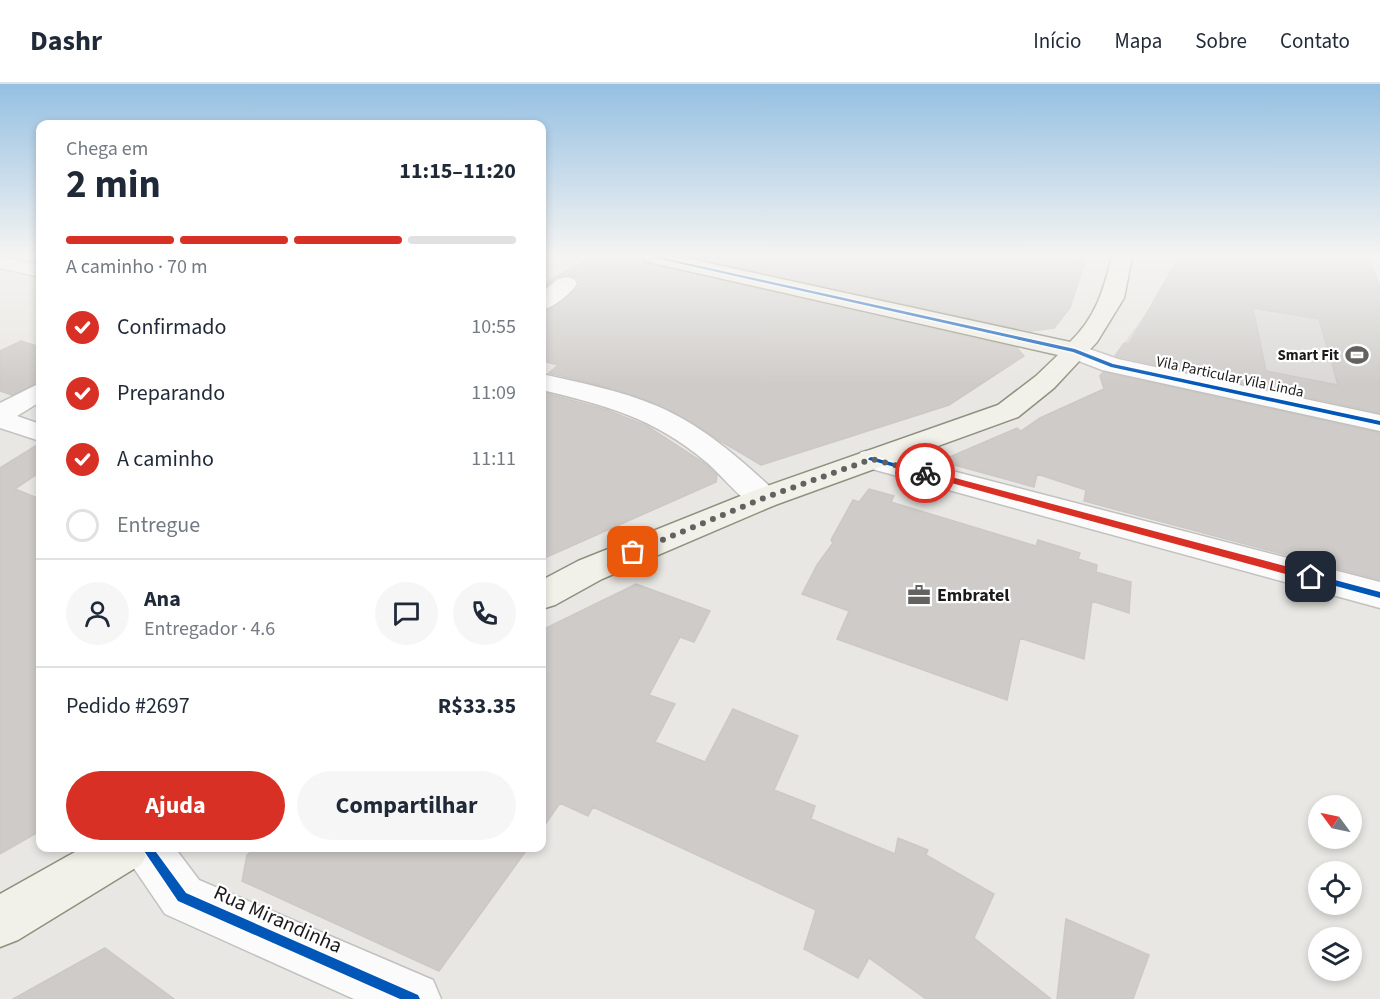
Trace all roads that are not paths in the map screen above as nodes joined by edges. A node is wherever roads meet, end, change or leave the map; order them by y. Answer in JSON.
{"nodes":[{"id":1,"x":845,"y":300,"type":"edge"},
{"id":2,"x":1112,"y":300,"type":"edge"},
{"id":3,"x":1075,"y":351,"type":"junction"},
{"id":4,"x":546,"y":383,"type":"edge"},
{"id":5,"x":36,"y":394,"type":"edge"},
{"id":6,"x":0,"y":416,"type":"edge"},
{"id":7,"x":1380,"y":423,"type":"edge"},
{"id":8,"x":34,"y":430,"type":"edge"},
{"id":9,"x":0,"y":443,"type":"edge"},
{"id":10,"x":872,"y":459,"type":"junction"},
{"id":11,"x":764,"y":498,"type":"junction"},
{"id":12,"x":546,"y":594,"type":"edge"},
{"id":13,"x":1380,"y":596,"type":"edge"},
{"id":14,"x":119,"y":852,"type":"edge"},
{"id":15,"x":150,"y":852,"type":"edge"},
{"id":16,"x":0,"y":922,"type":"edge"},
{"id":17,"x":414,"y":999,"type":"edge"}],
"edges":[{"from":1,"to":3,"type":"main road"},
{"from":2,"to":3,"type":"main road"},
{"from":3,"to":7,"type":"street","name":"Vila Particular Vila Linda"},
{"from":3,"to":10,"type":"main road"},
{"from":4,"to":11,"type":"street"},
{"from":5,"to":6,"type":"street"},
{"from":6,"to":8,"type":"street"},
{"from":8,"to":9,"type":"street"},
{"from":10,"to":11,"type":"main road"},
{"from":10,"to":13,"type":"street"},
{"from":11,"to":12,"type":"main road"},
{"from":14,"to":16,"type":"main road"},
{"from":15,"to":17,"type":"street","name":"Rua Mirandinha"}]}
